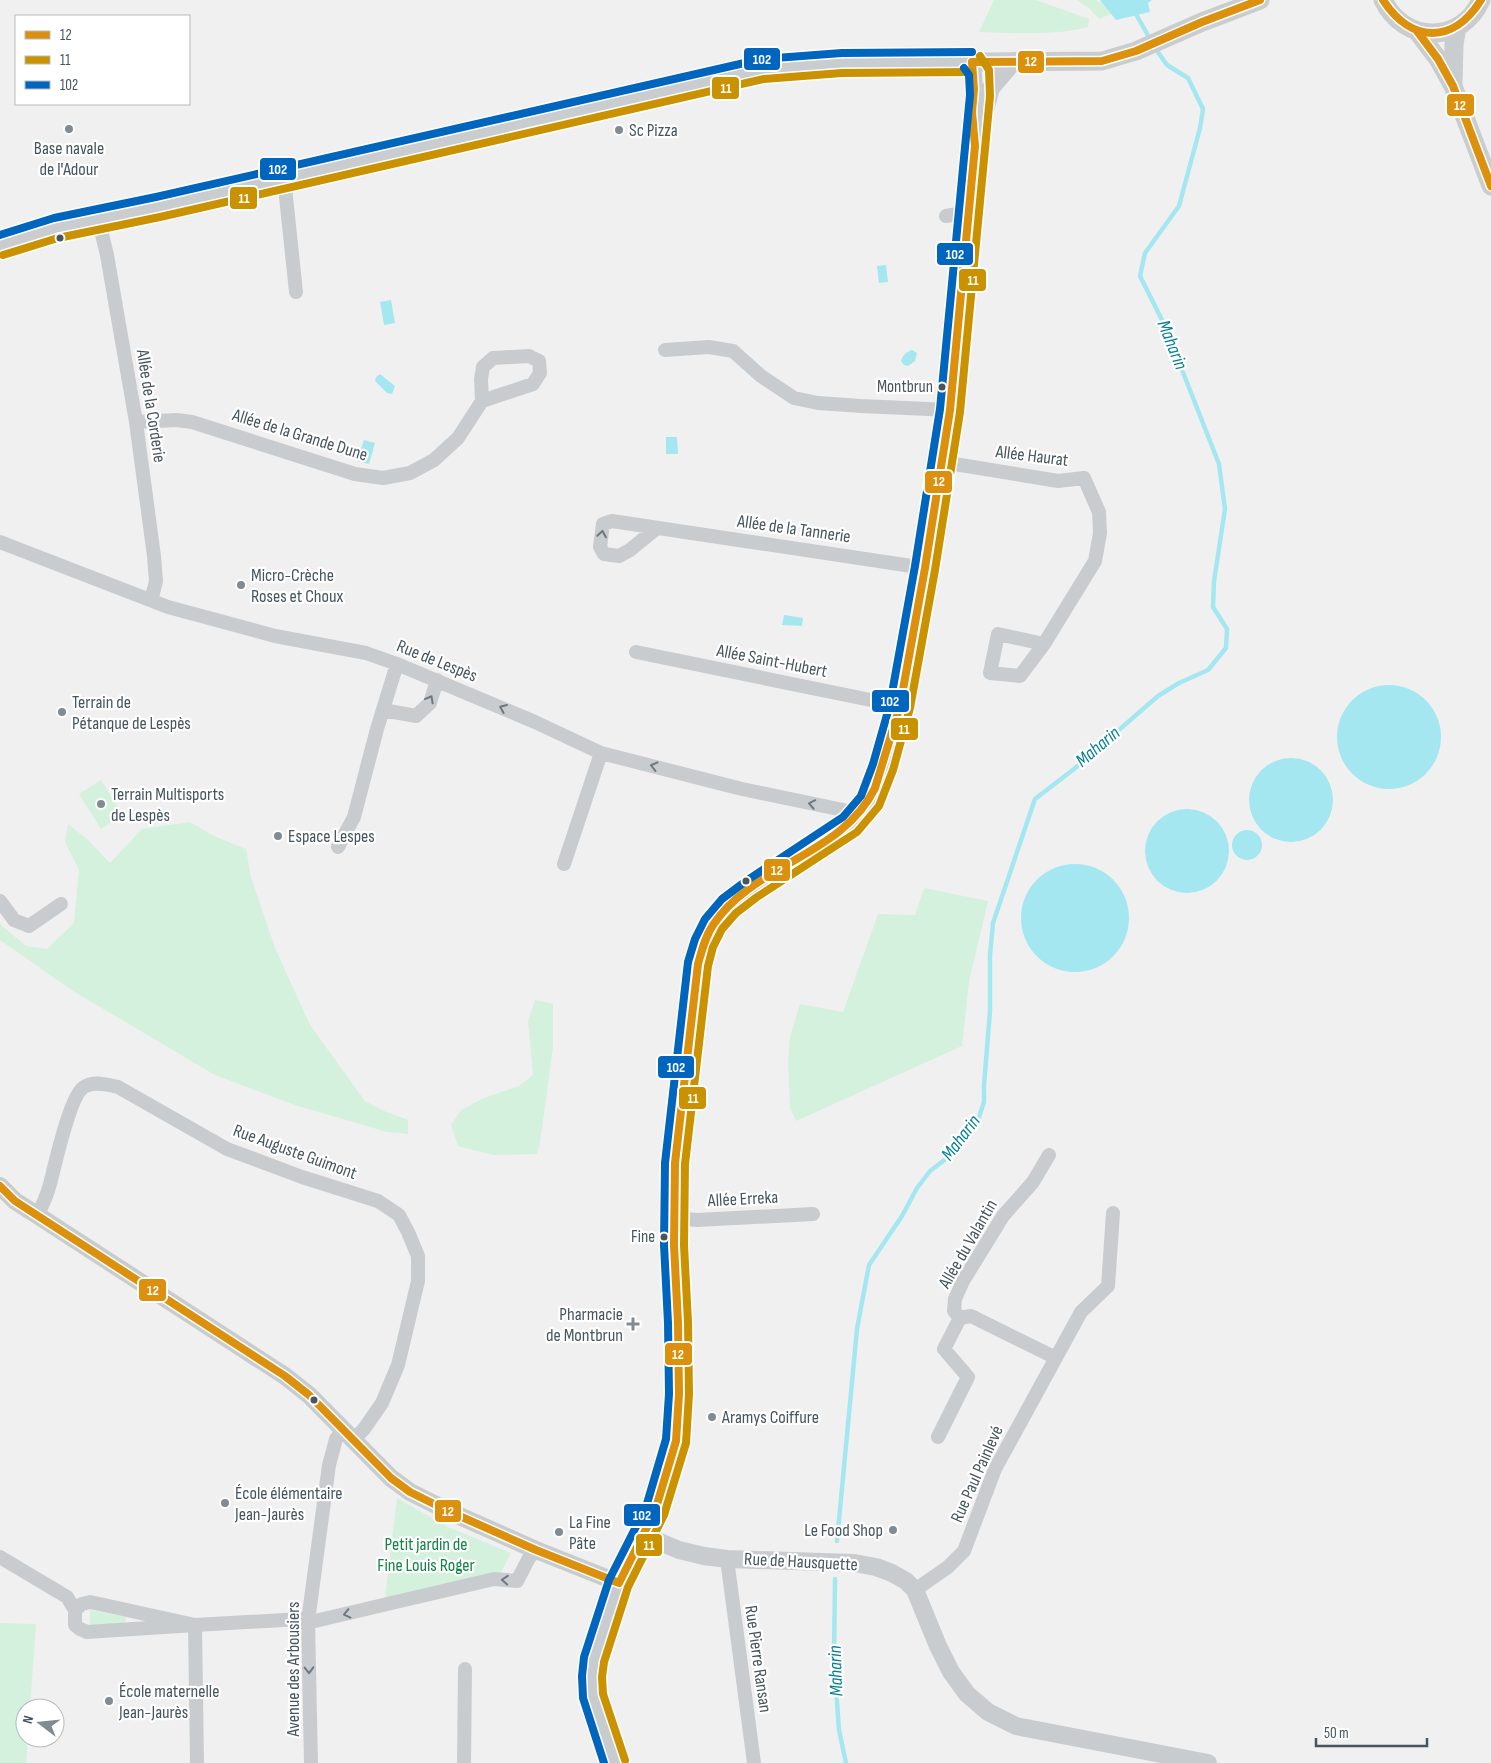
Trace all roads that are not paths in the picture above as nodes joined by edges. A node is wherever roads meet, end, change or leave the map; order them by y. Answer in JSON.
{"nodes":[{"id":1,"x":1260,"y":0,"type":"edge"},
{"id":2,"x":1384,"y":0,"type":"edge"},
{"id":3,"x":1481,"y":0,"type":"edge"},
{"id":4,"x":1457,"y":27,"type":"junction"},
{"id":5,"x":1417,"y":31,"type":"junction"},
{"id":6,"x":1014,"y":61,"type":"junction"},
{"id":7,"x":972,"y":62,"type":"junction"},
{"id":8,"x":1453,"y":86,"type":"junction"},
{"id":9,"x":975,"y":146,"type":"junction"},
{"id":10,"x":284,"y":178,"type":"junction"},
{"id":11,"x":1491,"y":186,"type":"edge"},
{"id":12,"x":970,"y":212,"type":"junction"},
{"id":13,"x":946,"y":216,"type":"dead end"},
{"id":14,"x":98,"y":218,"type":"junction"},
{"id":15,"x":0,"y":245,"type":"edge"},
{"id":16,"x":296,"y":292,"type":"dead end"},
{"id":17,"x":665,"y":350,"type":"dead end"},
{"id":18,"x":482,"y":401,"type":"junction"},
{"id":19,"x":950,"y":410,"type":"junction"},
{"id":20,"x":136,"y":422,"type":"junction"},
{"id":21,"x":942,"y":462,"type":"junction"},
{"id":22,"x":657,"y":528,"type":"dead end"},
{"id":23,"x":0,"y":542,"type":"edge"},
{"id":24,"x":925,"y":568,"type":"junction"},
{"id":25,"x":148,"y":599,"type":"junction"},
{"id":26,"x":1044,"y":644,"type":"dead end"},
{"id":27,"x":636,"y":652,"type":"dead end"},
{"id":28,"x":397,"y":664,"type":"junction"},
{"id":29,"x":437,"y":680,"type":"junction"},
{"id":30,"x":900,"y":706,"type":"junction"},
{"id":31,"x":383,"y":710,"type":"junction"},
{"id":32,"x":601,"y":753,"type":"junction"},
{"id":33,"x":858,"y":817,"type":"junction"},
{"id":34,"x":338,"y":847,"type":"dead end"},
{"id":35,"x":564,"y":864,"type":"dead end"},
{"id":36,"x":0,"y":902,"type":"edge"},
{"id":37,"x":61,"y":904,"type":"dead end"},
{"id":38,"x":1050,"y":1155,"type":"dead end"},
{"id":39,"x":0,"y":1186,"type":"edge"},
{"id":40,"x":1113,"y":1213,"type":"dead end"},
{"id":41,"x":813,"y":1214,"type":"dead end"},
{"id":42,"x":37,"y":1216,"type":"junction"},
{"id":43,"x":674,"y":1218,"type":"junction"},
{"id":44,"x":960,"y":1318,"type":"junction"},
{"id":45,"x":1056,"y":1358,"type":"junction"},
{"id":46,"x":348,"y":1435,"type":"junction"},
{"id":47,"x":938,"y":1437,"type":"dead end"},
{"id":48,"x":643,"y":1535,"type":"junction"},
{"id":49,"x":536,"y":1550,"type":"junction"},
{"id":50,"x":0,"y":1557,"type":"edge"},
{"id":51,"x":727,"y":1559,"type":"junction"},
{"id":52,"x":619,"y":1583,"type":"junction"},
{"id":53,"x":914,"y":1590,"type":"junction"},
{"id":54,"x":75,"y":1610,"type":"junction"},
{"id":55,"x":308,"y":1621,"type":"junction"},
{"id":56,"x":194,"y":1625,"type":"junction"},
{"id":57,"x":465,"y":1669,"type":"dead end"},
{"id":58,"x":197,"y":1763,"type":"edge"},
{"id":59,"x":311,"y":1763,"type":"edge"},
{"id":60,"x":464,"y":1763,"type":"edge"},
{"id":61,"x":616,"y":1763,"type":"edge"},
{"id":62,"x":754,"y":1763,"type":"edge"},
{"id":63,"x":1208,"y":1763,"type":"edge"}],
"edges":[{"from":1,"to":6,"type":"main road"},
{"from":2,"to":5,"type":"main road"},
{"from":3,"to":4,"type":"main road"},
{"from":4,"to":5,"type":"main road"},
{"from":4,"to":8,"type":"main road"},
{"from":5,"to":8,"type":"main road"},
{"from":6,"to":7,"type":"main road"},
{"from":6,"to":9,"type":"street"},
{"from":7,"to":9,"type":"street"},
{"from":7,"to":10,"type":"main road"},
{"from":8,"to":11,"type":"main road"},
{"from":9,"to":12,"type":"street"},
{"from":10,"to":14,"type":"main road"},
{"from":10,"to":16,"type":"street"},
{"from":12,"to":13,"type":"street"},
{"from":12,"to":19,"type":"street"},
{"from":14,"to":15,"type":"main road"},
{"from":14,"to":20,"type":"street","name":"Allée de la Corderie"},
{"from":17,"to":19,"type":"street"},
{"from":18,"to":18,"type":"street"},
{"from":18,"to":20,"type":"street","name":"Allée de la Grande Dune"},
{"from":19,"to":21,"type":"street"},
{"from":20,"to":25,"type":"street","name":"Allée de la Corderie"},
{"from":21,"to":24,"type":"street"},
{"from":21,"to":26,"type":"street","name":"Allée Haurat"},
{"from":22,"to":24,"type":"street","name":"Allée de la Tannerie"},
{"from":23,"to":25,"type":"street","name":"Rue de Lespès"},
{"from":24,"to":30,"type":"street"},
{"from":25,"to":28,"type":"street","name":"Rue de Lespès"},
{"from":27,"to":30,"type":"street","name":"Allée Saint-Hubert"},
{"from":28,"to":29,"type":"street","name":"Rue de Lespès"},
{"from":28,"to":31,"type":"street"},
{"from":31,"to":29,"type":"street","one_way":true},
{"from":32,"to":29,"type":"street","name":"Rue de Lespès","one_way":true},
{"from":30,"to":33,"type":"street"},
{"from":31,"to":34,"type":"street"},
{"from":33,"to":32,"type":"street","name":"Rue de Lespès","one_way":true},
{"from":32,"to":35,"type":"street"},
{"from":33,"to":43,"type":"street"},
{"from":36,"to":37,"type":"street"},
{"from":38,"to":44,"type":"street","name":"Allée du Valantin"},
{"from":39,"to":42,"type":"street"},
{"from":40,"to":45,"type":"street","name":"Rue Paul Painlevé"},
{"from":41,"to":43,"type":"street","name":"Allée Erreka"},
{"from":42,"to":46,"type":"street"},
{"from":42,"to":46,"type":"street","name":"Rue Auguste Guimont"},
{"from":43,"to":48,"type":"street"},
{"from":44,"to":45,"type":"street"},
{"from":44,"to":47,"type":"street"},
{"from":45,"to":53,"type":"street","name":"Rue Paul Painlevé"},
{"from":46,"to":49,"type":"street"},
{"from":46,"to":55,"type":"street","name":"Avenue des Arbousiers"},
{"from":48,"to":51,"type":"street","name":"Rue de Hausquette"},
{"from":48,"to":52,"type":"street"},
{"from":49,"to":52,"type":"street"},
{"from":49,"to":55,"type":"street","one_way":true},
{"from":50,"to":54,"type":"street"},
{"from":51,"to":53,"type":"street","name":"Rue de Hausquette"},
{"from":51,"to":62,"type":"street","name":"Rue Pierre Ransan"},
{"from":52,"to":61,"type":"street"},
{"from":53,"to":63,"type":"street","name":"Rue de Hausquette"},
{"from":54,"to":56,"type":"street"},
{"from":54,"to":56,"type":"street"},
{"from":55,"to":56,"type":"street"},
{"from":55,"to":59,"type":"street","name":"Avenue des Arbousiers","one_way":true},
{"from":56,"to":58,"type":"street"},
{"from":57,"to":60,"type":"street"}]}
